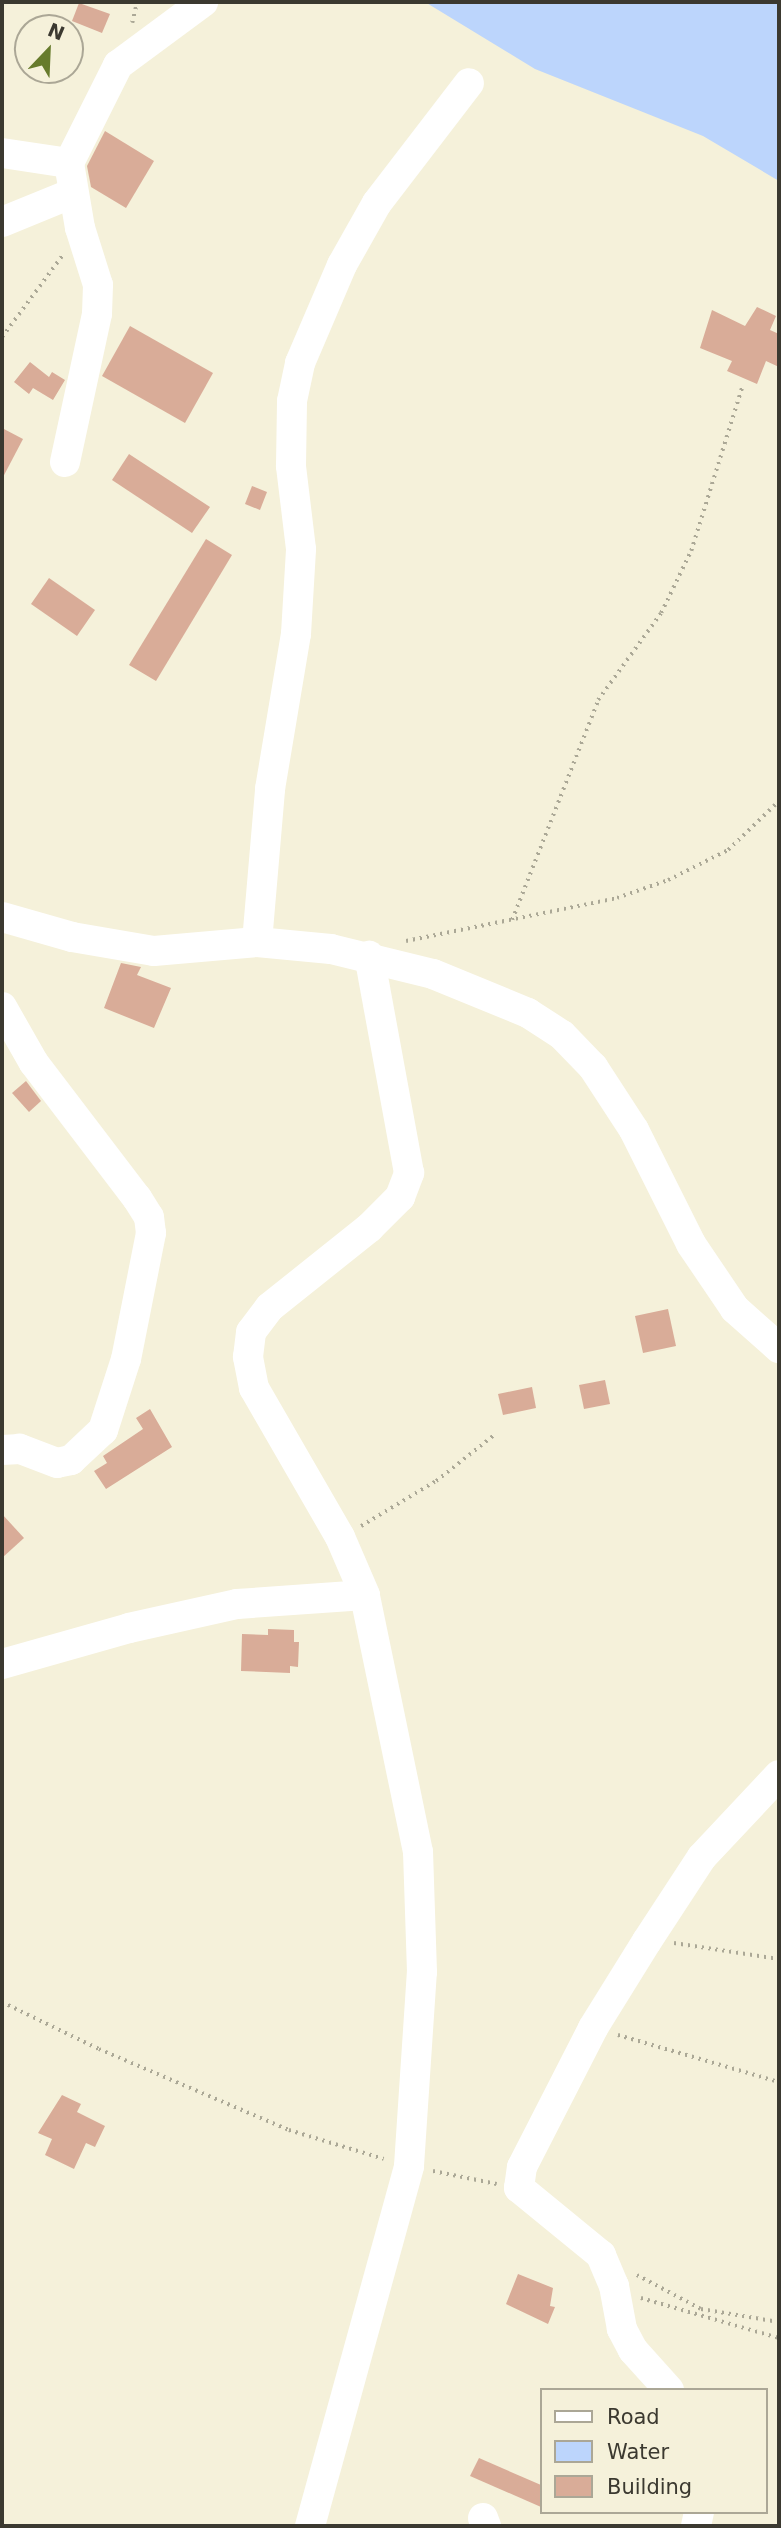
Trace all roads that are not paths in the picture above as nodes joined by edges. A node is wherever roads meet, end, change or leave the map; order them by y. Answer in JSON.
{"nodes":[{"id":1,"x":203,"y":2,"type":"edge"},
{"id":2,"x":469,"y":83,"type":"dead end"},
{"id":3,"x":2,"y":153,"type":"edge"},
{"id":4,"x":69,"y":163,"type":"junction"},
{"id":5,"x":73,"y":193,"type":"junction"},
{"id":6,"x":2,"y":222,"type":"edge"},
{"id":7,"x":65,"y":461,"type":"dead end"},
{"id":8,"x":2,"y":917,"type":"edge"},
{"id":9,"x":257,"y":942,"type":"junction"},
{"id":10,"x":369,"y":956,"type":"junction"},
{"id":11,"x":2,"y":1007,"type":"edge"},
{"id":12,"x":779,"y":1348,"type":"edge"},
{"id":13,"x":2,"y":1450,"type":"edge"},
{"id":14,"x":365,"y":1595,"type":"junction"},
{"id":15,"x":2,"y":1664,"type":"edge"},
{"id":16,"x":779,"y":1775,"type":"edge"},
{"id":17,"x":667,"y":2388,"type":"edge"},
{"id":18,"x":310,"y":2526,"type":"edge"}],
"edges":[{"from":1,"to":4,"type":"street"},
{"from":2,"to":9,"type":"street"},
{"from":3,"to":4,"type":"street"},
{"from":4,"to":5,"type":"street"},
{"from":5,"to":6,"type":"street"},
{"from":5,"to":7,"type":"street"},
{"from":8,"to":9,"type":"street"},
{"from":9,"to":10,"type":"street"},
{"from":10,"to":12,"type":"street"},
{"from":10,"to":14,"type":"street"},
{"from":11,"to":13,"type":"street"},
{"from":14,"to":15,"type":"street"},
{"from":14,"to":18,"type":"street"},
{"from":16,"to":17,"type":"street"}]}
